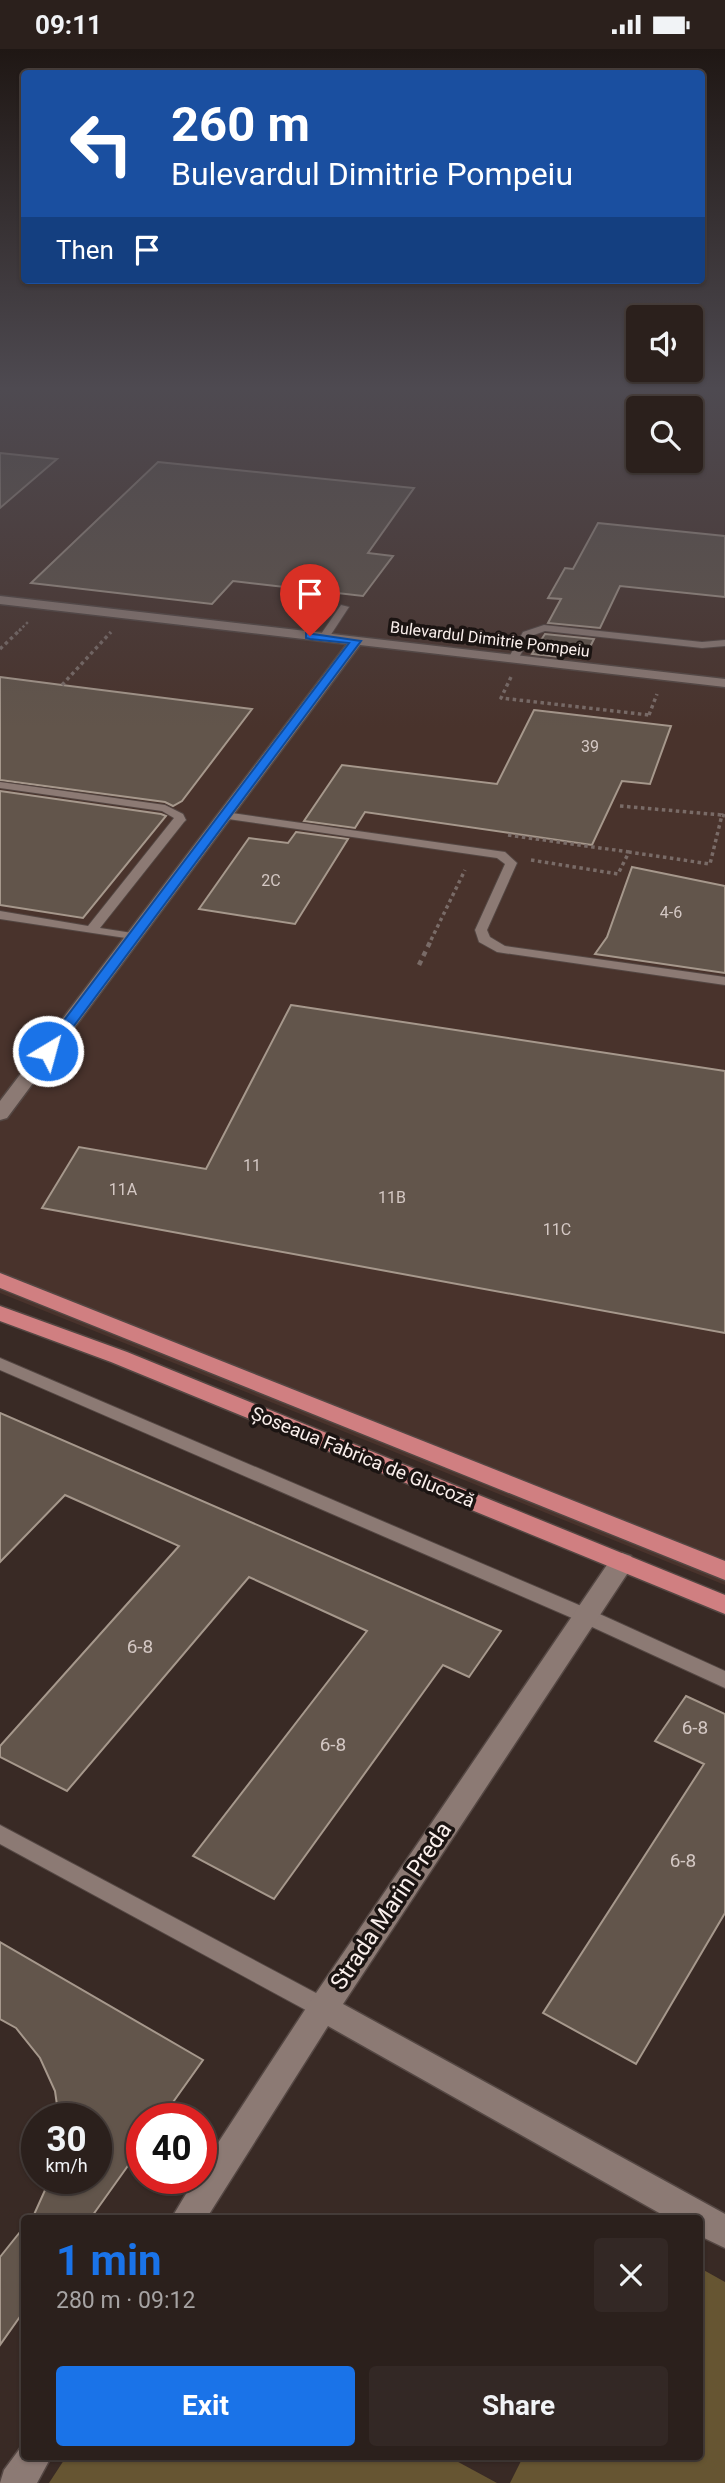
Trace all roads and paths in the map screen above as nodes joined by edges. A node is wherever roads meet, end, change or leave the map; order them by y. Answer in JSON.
{"nodes":[{"id":1,"x":0,"y":600,"type":"edge"},
{"id":2,"x":344,"y":607,"type":"dead end"},
{"id":3,"x":31,"y":619,"type":"dead end"},
{"id":4,"x":114,"y":629,"type":"dead end"},
{"id":5,"x":324,"y":637,"type":"junction"},
{"id":6,"x":356,"y":641,"type":"junction"},
{"id":7,"x":725,"y":643,"type":"edge"},
{"id":8,"x":0,"y":649,"type":"edge"},
{"id":9,"x":513,"y":659,"type":"junction"},
{"id":10,"x":512,"y":677,"type":"dead end"},
{"id":11,"x":725,"y":683,"type":"edge"},
{"id":12,"x":62,"y":685,"type":"dead end"},
{"id":13,"x":657,"y":693,"type":"dead end"},
{"id":14,"x":0,"y":785,"type":"edge"},
{"id":15,"x":620,"y":806,"type":"dead end"},
{"id":16,"x":724,"y":815,"type":"edge"},
{"id":17,"x":226,"y":816,"type":"junction"},
{"id":18,"x":475,"y":850,"type":"junction"},
{"id":19,"x":501,"y":855,"type":"junction"},
{"id":20,"x":0,"y":915,"type":"edge"},
{"id":21,"x":91,"y":930,"type":"junction"},
{"id":22,"x":134,"y":937,"type":"junction"},
{"id":23,"x":419,"y":965,"type":"dead end"},
{"id":24,"x":725,"y":981,"type":"edge"},
{"id":25,"x":0,"y":1114,"type":"edge"},
{"id":26,"x":0,"y":1280,"type":"edge"},
{"id":27,"x":0,"y":1313,"type":"edge"},
{"id":28,"x":0,"y":1364,"type":"edge"},
{"id":29,"x":622,"y":1562,"type":"junction"},
{"id":30,"x":725,"y":1571,"type":"edge"},
{"id":31,"x":725,"y":1605,"type":"edge"},
{"id":32,"x":586,"y":1616,"type":"junction"},
{"id":33,"x":725,"y":1680,"type":"edge"},
{"id":34,"x":0,"y":1834,"type":"edge"},
{"id":35,"x":323,"y":2008,"type":"junction"},
{"id":36,"x":190,"y":2215,"type":"edge"},
{"id":37,"x":694,"y":2215,"type":"edge"},
{"id":38,"x":703,"y":2220,"type":"edge"},
{"id":39,"x":725,"y":2232,"type":"edge"},
{"id":40,"x":31,"y":2460,"type":"edge"},
{"id":41,"x":16,"y":2483,"type":"edge"}],
"edges":[{"from":1,"to":5,"type":"street","name":"Bulevardul Dimitrie Pompeiu"},
{"from":2,"to":5,"type":"lane"},
{"from":3,"to":8,"type":"path"},
{"from":4,"to":12,"type":"path"},
{"from":5,"to":6,"type":"street","name":"Bulevardul Dimitrie Pompeiu"},
{"from":6,"to":9,"type":"street","name":"Bulevardul Dimitrie Pompeiu"},
{"from":6,"to":17,"type":"street"},
{"from":7,"to":9,"type":"lane"},
{"from":9,"to":11,"type":"street","name":"Bulevardul Dimitrie Pompeiu"},
{"from":10,"to":13,"type":"path"},
{"from":14,"to":21,"type":"lane"},
{"from":15,"to":16,"type":"path"},
{"from":16,"to":19,"type":"path"},
{"from":17,"to":18,"type":"lane"},
{"from":17,"to":22,"type":"street"},
{"from":18,"to":19,"type":"lane"},
{"from":18,"to":23,"type":"path"},
{"from":19,"to":24,"type":"lane"},
{"from":20,"to":21,"type":"lane"},
{"from":21,"to":22,"type":"lane"},
{"from":22,"to":25,"type":"street"},
{"from":26,"to":30,"type":"main road","name":"Șoseaua Fabrica de Glucoză"},
{"from":27,"to":29,"type":"main road","name":"Șoseaua Fabrica de Glucoză"},
{"from":28,"to":32,"type":"lane"},
{"from":29,"to":31,"type":"main road","name":"Șoseaua Fabrica de Glucoză"},
{"from":29,"to":32,"type":"street","name":"Strada Marin Preda"},
{"from":32,"to":33,"type":"lane"},
{"from":32,"to":35,"type":"street","name":"Strada Marin Preda"},
{"from":34,"to":35,"type":"lane"},
{"from":35,"to":36,"type":"street"},
{"from":35,"to":37,"type":"street","name":"Strada Marin Preda"},
{"from":38,"to":39,"type":"street","name":"Strada Marin Preda"},
{"from":40,"to":41,"type":"street"}]}
